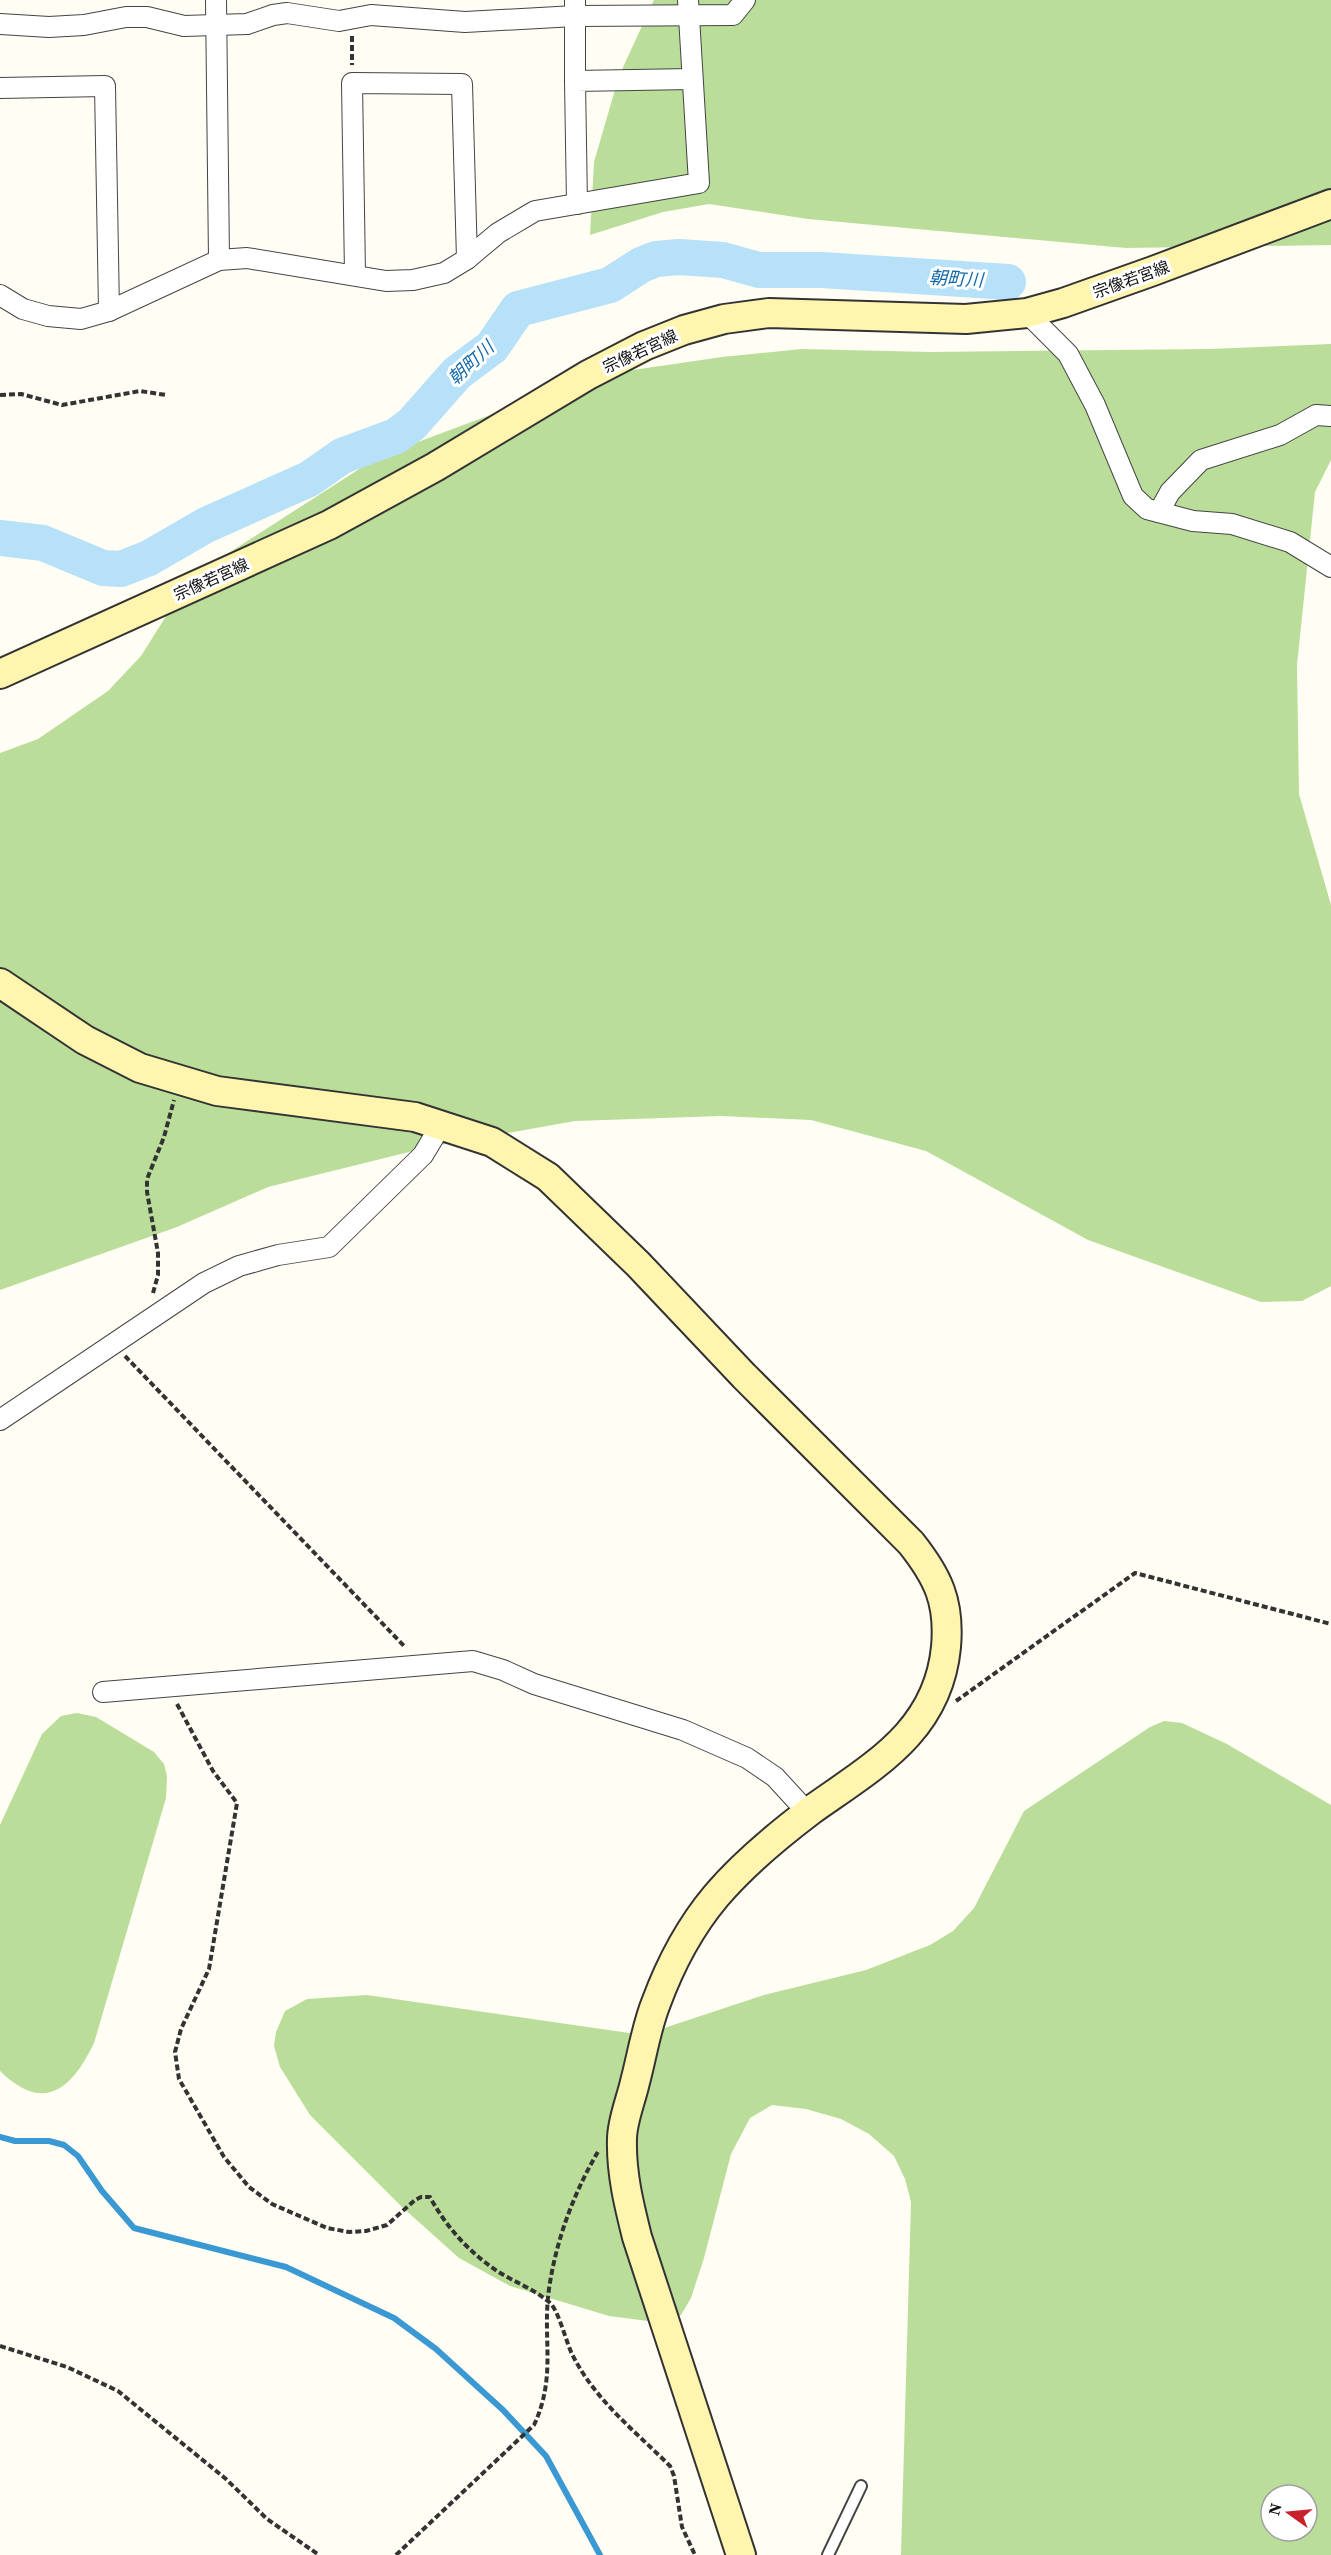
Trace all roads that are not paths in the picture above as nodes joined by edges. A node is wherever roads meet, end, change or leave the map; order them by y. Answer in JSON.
{"nodes":[{"id":1,"x":216,"y":0,"type":"edge"},
{"id":2,"x":745,"y":0,"type":"edge"},
{"id":3,"x":286,"y":7,"type":"edge"},
{"id":4,"x":688,"y":7,"type":"edge"},
{"id":5,"x":575,"y":8,"type":"edge"},
{"id":6,"x":216,"y":23,"type":"junction"},
{"id":7,"x":0,"y":24,"type":"edge"},
{"id":8,"x":692,"y":79,"type":"junction"},
{"id":9,"x":575,"y":81,"type":"junction"},
{"id":10,"x":0,"y":88,"type":"edge"},
{"id":11,"x":577,"y":204,"type":"junction"},
{"id":12,"x":1331,"y":204,"type":"edge"},
{"id":13,"x":467,"y":259,"type":"junction"},
{"id":14,"x":219,"y":260,"type":"junction"},
{"id":15,"x":355,"y":274,"type":"junction"},
{"id":16,"x":0,"y":295,"type":"edge"},
{"id":17,"x":109,"y":311,"type":"junction"},
{"id":18,"x":1028,"y":313,"type":"junction"},
{"id":19,"x":1331,"y":416,"type":"edge"},
{"id":20,"x":1159,"y":512,"type":"junction"},
{"id":21,"x":1331,"y":567,"type":"edge"},
{"id":22,"x":0,"y":674,"type":"edge"},
{"id":23,"x":0,"y":983,"type":"edge"},
{"id":24,"x":441,"y":1125,"type":"junction"},
{"id":25,"x":0,"y":1420,"type":"edge"},
{"id":26,"x":103,"y":1692,"type":"dead end"},
{"id":27,"x":808,"y":1813,"type":"junction"},
{"id":28,"x":861,"y":2486,"type":"dead end"},
{"id":29,"x":741,"y":2555,"type":"edge"},
{"id":30,"x":828,"y":2555,"type":"edge"}],
"edges":[{"from":1,"to":6,"type":"street"},
{"from":2,"to":4,"type":"street"},
{"from":3,"to":5,"type":"street"},
{"from":3,"to":6,"type":"street"},
{"from":4,"to":5,"type":"street"},
{"from":4,"to":8,"type":"street"},
{"from":5,"to":9,"type":"street"},
{"from":6,"to":7,"type":"street"},
{"from":6,"to":14,"type":"street"},
{"from":8,"to":9,"type":"street"},
{"from":8,"to":11,"type":"street"},
{"from":9,"to":11,"type":"street"},
{"from":10,"to":17,"type":"street"},
{"from":11,"to":13,"type":"street"},
{"from":12,"to":18,"type":"street","name":"宗像若宮線"},
{"from":13,"to":15,"type":"street"},
{"from":13,"to":15,"type":"street"},
{"from":14,"to":15,"type":"street"},
{"from":14,"to":17,"type":"street"},
{"from":16,"to":17,"type":"street"},
{"from":18,"to":20,"type":"street"},
{"from":18,"to":22,"type":"street","name":"宗像若宮線"},
{"from":19,"to":20,"type":"street"},
{"from":20,"to":21,"type":"street"},
{"from":23,"to":24,"type":"street"},
{"from":24,"to":25,"type":"street"},
{"from":24,"to":27,"type":"street"},
{"from":26,"to":27,"type":"street"},
{"from":27,"to":29,"type":"street"},
{"from":28,"to":30,"type":"lane"}]}
